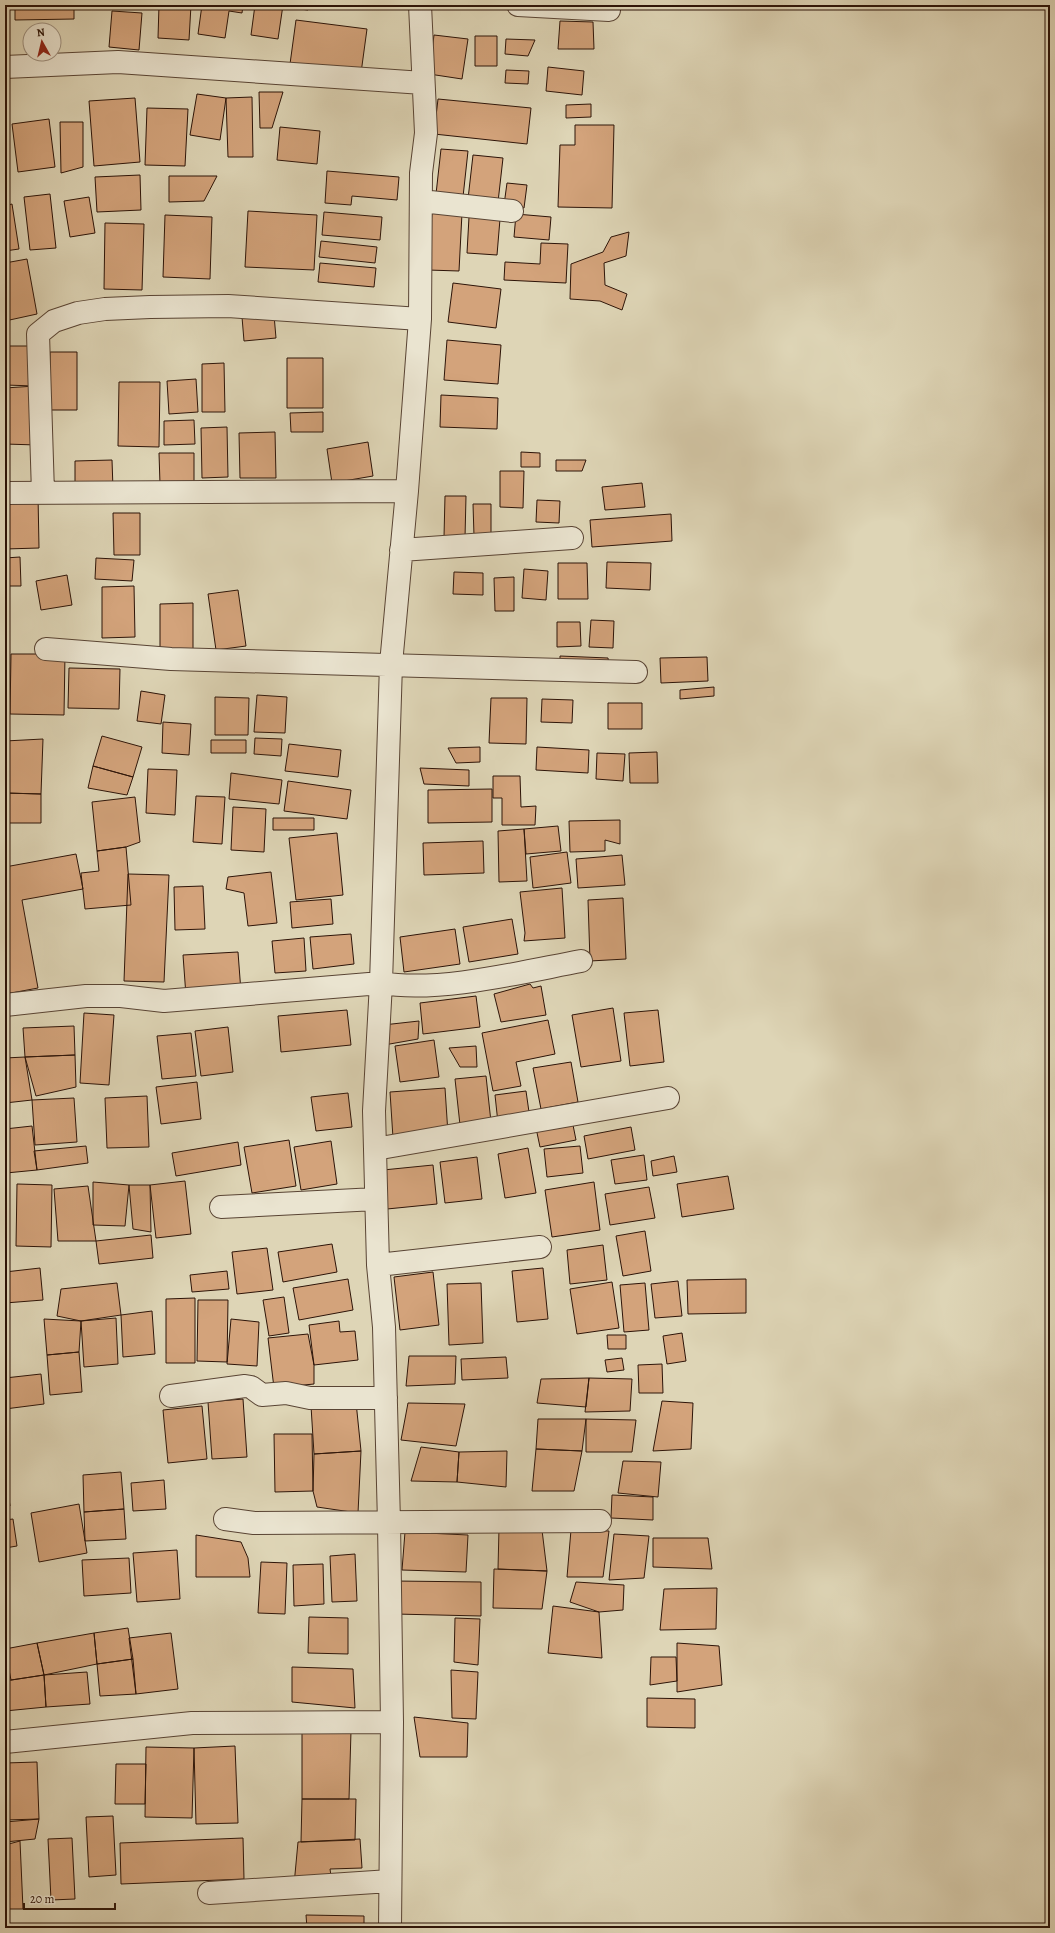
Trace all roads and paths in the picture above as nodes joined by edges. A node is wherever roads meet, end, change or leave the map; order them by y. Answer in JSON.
{"nodes":[{"id":1,"x":420,"y":5,"type":"edge"},
{"id":2,"x":518,"y":5,"type":"edge"},
{"id":3,"x":609,"y":10,"type":"dead end"},
{"id":4,"x":5,"y":67,"type":"edge"},
{"id":5,"x":424,"y":83,"type":"junction"},
{"id":6,"x":421,"y":201,"type":"junction"},
{"id":7,"x":512,"y":210,"type":"dead end"},
{"id":8,"x":420,"y":319,"type":"junction"},
{"id":9,"x":407,"y":491,"type":"junction"},
{"id":10,"x":5,"y":493,"type":"edge"},
{"id":11,"x":43,"y":493,"type":"junction"},
{"id":12,"x":572,"y":538,"type":"dead end"},
{"id":13,"x":401,"y":550,"type":"junction"},
{"id":14,"x":46,"y":649,"type":"dead end"},
{"id":15,"x":391,"y":664,"type":"junction"},
{"id":16,"x":636,"y":672,"type":"dead end"},
{"id":17,"x":581,"y":961,"type":"dead end"},
{"id":18,"x":381,"y":983,"type":"junction"},
{"id":19,"x":5,"y":1005,"type":"edge"},
{"id":20,"x":668,"y":1098,"type":"dead end"},
{"id":21,"x":375,"y":1148,"type":"junction"},
{"id":22,"x":376,"y":1199,"type":"junction"},
{"id":23,"x":221,"y":1207,"type":"dead end"},
{"id":24,"x":540,"y":1247,"type":"dead end"},
{"id":25,"x":378,"y":1265,"type":"junction"},
{"id":26,"x":171,"y":1396,"type":"dead end"},
{"id":27,"x":386,"y":1398,"type":"junction"},
{"id":28,"x":225,"y":1519,"type":"dead end"},
{"id":29,"x":600,"y":1521,"type":"dead end"},
{"id":30,"x":389,"y":1523,"type":"junction"},
{"id":31,"x":392,"y":1722,"type":"junction"},
{"id":32,"x":5,"y":1742,"type":"edge"},
{"id":33,"x":390,"y":1881,"type":"junction"},
{"id":34,"x":209,"y":1893,"type":"dead end"},
{"id":35,"x":390,"y":1928,"type":"edge"}],
"edges":[{"from":1,"to":5,"type":"street"},
{"from":2,"to":3,"type":"street"},
{"from":4,"to":5,"type":"street"},
{"from":5,"to":6,"type":"street"},
{"from":6,"to":7,"type":"street"},
{"from":6,"to":8,"type":"street"},
{"from":8,"to":9,"type":"street"},
{"from":8,"to":11,"type":"street"},
{"from":9,"to":11,"type":"street"},
{"from":9,"to":13,"type":"street"},
{"from":10,"to":11,"type":"street"},
{"from":12,"to":13,"type":"street"},
{"from":13,"to":15,"type":"street"},
{"from":14,"to":15,"type":"street"},
{"from":15,"to":16,"type":"street"},
{"from":15,"to":18,"type":"street"},
{"from":17,"to":18,"type":"street"},
{"from":18,"to":19,"type":"street"},
{"from":18,"to":21,"type":"street"},
{"from":20,"to":21,"type":"street"},
{"from":21,"to":22,"type":"street"},
{"from":22,"to":23,"type":"street"},
{"from":22,"to":25,"type":"street"},
{"from":24,"to":25,"type":"street"},
{"from":25,"to":27,"type":"street"},
{"from":26,"to":27,"type":"street"},
{"from":27,"to":30,"type":"street"},
{"from":28,"to":30,"type":"street"},
{"from":29,"to":30,"type":"street"},
{"from":30,"to":31,"type":"street"},
{"from":31,"to":32,"type":"street"},
{"from":31,"to":33,"type":"street"},
{"from":33,"to":34,"type":"street"},
{"from":33,"to":35,"type":"street"}]}
